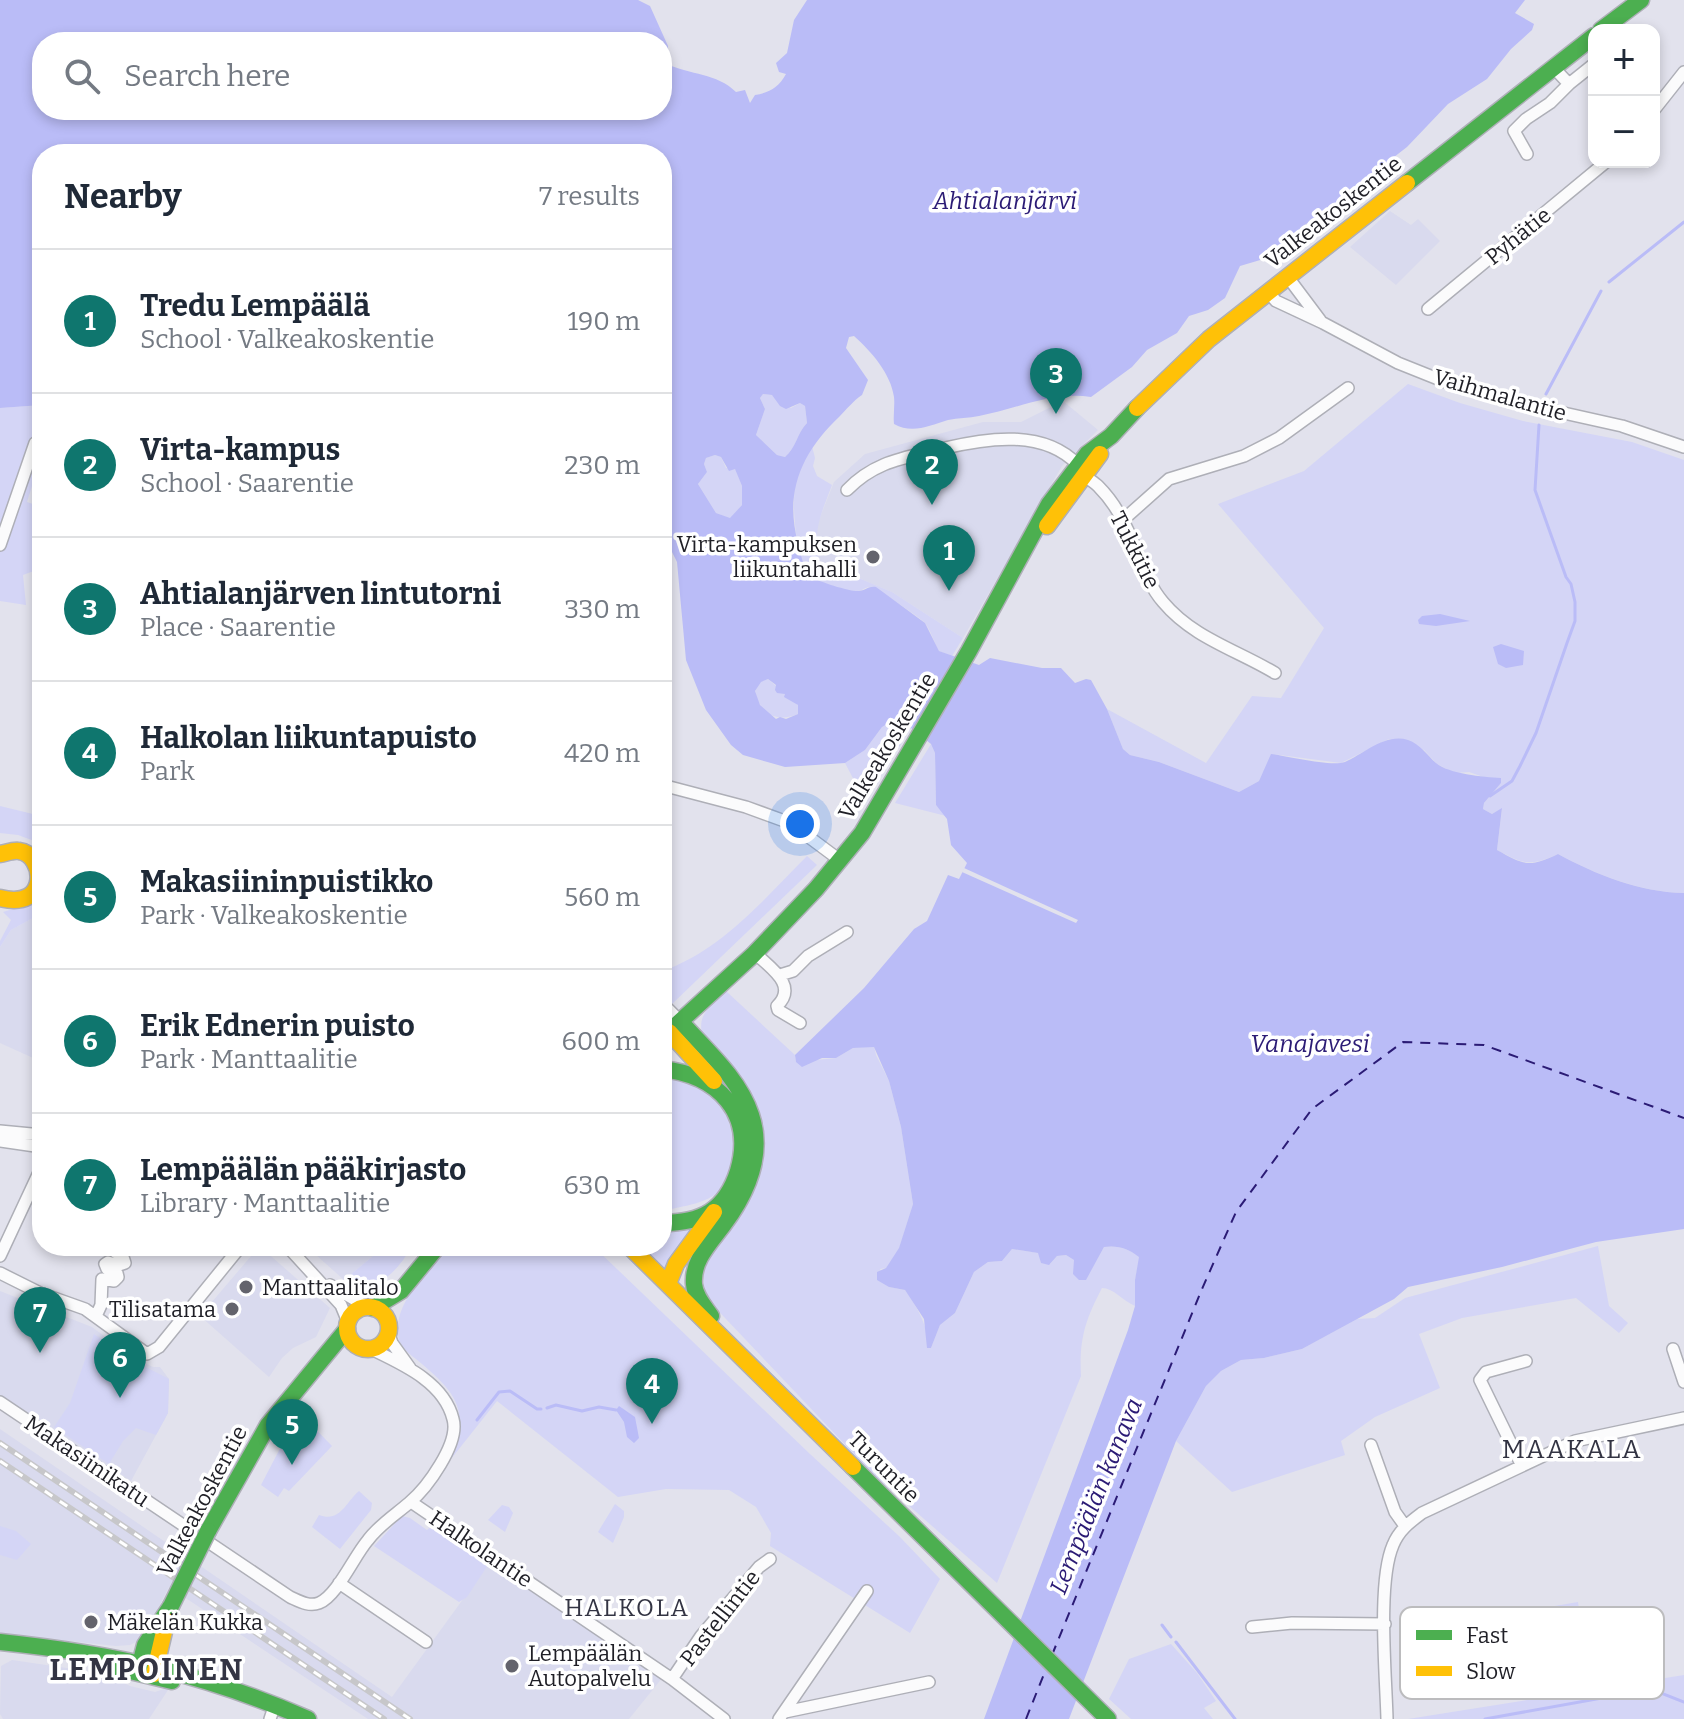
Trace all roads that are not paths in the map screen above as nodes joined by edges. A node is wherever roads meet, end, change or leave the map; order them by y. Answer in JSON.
{"nodes":[{"id":1,"x":1641,"y":0,"type":"edge"},
{"id":2,"x":1609,"y":24,"type":"edge"},
{"id":3,"x":1588,"y":41,"type":"edge"},
{"id":4,"x":1554,"y":68,"type":"junction"},
{"id":5,"x":1588,"y":69,"type":"edge"},
{"id":6,"x":1684,"y":72,"type":"edge"},
{"id":7,"x":1569,"y":84,"type":"junction"},
{"id":8,"x":1660,"y":102,"type":"edge"},
{"id":9,"x":1527,"y":154,"type":"dead end"},
{"id":10,"x":1599,"y":168,"type":"edge"},
{"id":11,"x":1287,"y":276,"type":"junction"},
{"id":12,"x":1268,"y":292,"type":"junction"},
{"id":13,"x":1428,"y":309,"type":"dead end"},
{"id":14,"x":1323,"y":323,"type":"junction"},
{"id":15,"x":1348,"y":388,"type":"dead end"},
{"id":16,"x":1684,"y":447,"type":"edge"},
{"id":17,"x":32,"y":452,"type":"edge"},
{"id":18,"x":1081,"y":470,"type":"junction"},
{"id":19,"x":847,"y":490,"type":"dead end"},
{"id":20,"x":1123,"y":520,"type":"junction"},
{"id":21,"x":0,"y":545,"type":"edge"},
{"id":22,"x":1275,"y":673,"type":"dead end"},
{"id":23,"x":672,"y":788,"type":"edge"},
{"id":24,"x":3,"y":851,"type":"edge"},
{"id":25,"x":32,"y":858,"type":"edge"},
{"id":26,"x":841,"y":861,"type":"junction"},
{"id":27,"x":847,"y":932,"type":"dead end"},
{"id":28,"x":755,"y":953,"type":"junction"},
{"id":29,"x":780,"y":975,"type":"junction"},
{"id":30,"x":800,"y":1023,"type":"dead end"},
{"id":31,"x":672,"y":1030,"type":"edge"},
{"id":32,"x":672,"y":1032,"type":"edge"},
{"id":33,"x":672,"y":1032,"type":"edge"},
{"id":34,"x":672,"y":1071,"type":"edge"},
{"id":35,"x":718,"y":1087,"type":"junction"},
{"id":36,"x":0,"y":1131,"type":"edge"},
{"id":37,"x":32,"y":1134,"type":"edge"},
{"id":38,"x":0,"y":1141,"type":"edge"},
{"id":39,"x":32,"y":1146,"type":"edge"},
{"id":40,"x":32,"y":1187,"type":"edge"},
{"id":41,"x":720,"y":1205,"type":"junction"},
{"id":42,"x":672,"y":1222,"type":"edge"},
{"id":43,"x":0,"y":1256,"type":"edge"},
{"id":44,"x":121,"y":1256,"type":"edge"},
{"id":45,"x":233,"y":1256,"type":"edge"},
{"id":46,"x":294,"y":1256,"type":"edge"},
{"id":47,"x":430,"y":1256,"type":"edge"},
{"id":48,"x":639,"y":1256,"type":"edge"},
{"id":49,"x":297,"y":1258,"type":"joint"},
{"id":50,"x":0,"y":1273,"type":"edge"},
{"id":51,"x":411,"y":1279,"type":"junction"},
{"id":52,"x":321,"y":1281,"type":"junction"},
{"id":53,"x":668,"y":1284,"type":"junction"},
{"id":54,"x":370,"y":1307,"type":"junction"},
{"id":55,"x":96,"y":1316,"type":"junction"},
{"id":56,"x":347,"y":1326,"type":"junction"},
{"id":57,"x":389,"y":1329,"type":"junction"},
{"id":58,"x":365,"y":1348,"type":"junction"},
{"id":59,"x":1673,"y":1349,"type":"dead end"},
{"id":60,"x":1526,"y":1361,"type":"dead end"},
{"id":61,"x":410,"y":1369,"type":"junction"},
{"id":62,"x":303,"y":1381,"type":"junction"},
{"id":63,"x":1684,"y":1382,"type":"edge"},
{"id":64,"x":769,"y":1385,"type":"junction"},
{"id":65,"x":0,"y":1402,"type":"edge"},
{"id":66,"x":1684,"y":1418,"type":"edge"},
{"id":67,"x":1371,"y":1445,"type":"dead end"},
{"id":68,"x":1521,"y":1464,"type":"junction"},
{"id":69,"x":411,"y":1502,"type":"junction"},
{"id":70,"x":1405,"y":1526,"type":"junction"},
{"id":71,"x":211,"y":1539,"type":"junction"},
{"id":72,"x":770,"y":1559,"type":"dead end"},
{"id":73,"x":339,"y":1583,"type":"junction"},
{"id":74,"x":867,"y":1591,"type":"dead end"},
{"id":75,"x":1385,"y":1624,"type":"junction"},
{"id":76,"x":1252,"y":1627,"type":"dead end"},
{"id":77,"x":426,"y":1642,"type":"dead end"},
{"id":78,"x":1,"y":1647,"type":"edge"},
{"id":79,"x":147,"y":1670,"type":"junction"},
{"id":80,"x":672,"y":1679,"type":"junction"},
{"id":81,"x":929,"y":1682,"type":"dead end"},
{"id":82,"x":782,"y":1715,"type":"edge"},
{"id":83,"x":276,"y":1717,"type":"edge"},
{"id":84,"x":308,"y":1719,"type":"edge"},
{"id":85,"x":724,"y":1719,"type":"edge"},
{"id":86,"x":1108,"y":1719,"type":"edge"},
{"id":87,"x":1387,"y":1719,"type":"edge"}],
"edges":[{"from":1,"to":2,"type":"street"},
{"from":3,"to":4,"type":"street","name":"Valkeakoskentie"},
{"from":4,"to":7,"type":"street"},
{"from":4,"to":11,"type":"street","name":"Valkeakoskentie"},
{"from":5,"to":7,"type":"street"},
{"from":6,"to":8,"type":"street"},
{"from":7,"to":9,"type":"street"},
{"from":10,"to":13,"type":"street","name":"Pyhätie"},
{"from":11,"to":12,"type":"street","name":"Valkeakoskentie"},
{"from":11,"to":14,"type":"street","name":"Vaihmalantie"},
{"from":12,"to":14,"type":"street","name":"Vaihmalantie"},
{"from":12,"to":18,"type":"street","name":"Valkeakoskentie"},
{"from":14,"to":16,"type":"street","name":"Vaihmalantie"},
{"from":15,"to":20,"type":"street"},
{"from":17,"to":21,"type":"street"},
{"from":18,"to":19,"type":"street","name":"Tukkitie"},
{"from":18,"to":20,"type":"street","name":"Tukkitie"},
{"from":18,"to":26,"type":"street","name":"Valkeakoskentie"},
{"from":20,"to":22,"type":"street","name":"Tukkitie"},
{"from":23,"to":26,"type":"street"},
{"from":24,"to":25,"type":"street"},
{"from":26,"to":28,"type":"street","name":"Valkeakoskentie"},
{"from":27,"to":29,"type":"street"},
{"from":28,"to":29,"type":"street"},
{"from":28,"to":31,"type":"street","name":"Valkeakoskentie"},
{"from":29,"to":30,"type":"street"},
{"from":32,"to":35,"type":"street"},
{"from":33,"to":64,"type":"street"},
{"from":34,"to":35,"type":"street"},
{"from":35,"to":41,"type":"street"},
{"from":36,"to":37,"type":"street"},
{"from":38,"to":39,"type":"street"},
{"from":40,"to":43,"type":"street"},
{"from":41,"to":42,"type":"street"},
{"from":41,"to":53,"type":"street"},
{"from":44,"to":55,"type":"street"},
{"from":45,"to":55,"type":"street"},
{"from":46,"to":49,"type":"street"},
{"from":47,"to":51,"type":"street"},
{"from":48,"to":53,"type":"street","name":"Turuntie"},
{"from":49,"to":52,"type":"street"},
{"from":50,"to":55,"type":"street"},
{"from":51,"to":54,"type":"street"},
{"from":51,"to":57,"type":"street"},
{"from":52,"to":54,"type":"street"},
{"from":52,"to":56,"type":"street"},
{"from":53,"to":64,"type":"street","name":"Turuntie"},
{"from":54,"to":56,"type":"street"},
{"from":54,"to":57,"type":"street"},
{"from":56,"to":58,"type":"street"},
{"from":56,"to":62,"type":"street","name":"Valkeakoskentie"},
{"from":57,"to":58,"type":"street"},
{"from":57,"to":61,"type":"street","name":"Halkolantie"},
{"from":58,"to":61,"type":"street","name":"Halkolantie"},
{"from":58,"to":62,"type":"street","name":"Valkeakoskentie"},
{"from":59,"to":63,"type":"street"},
{"from":60,"to":68,"type":"street"},
{"from":61,"to":69,"type":"street","name":"Halkolantie"},
{"from":62,"to":71,"type":"street","name":"Valkeakoskentie"},
{"from":64,"to":86,"type":"street","name":"Turuntie"},
{"from":65,"to":71,"type":"street","name":"Makasiinikatu"},
{"from":66,"to":68,"type":"street"},
{"from":67,"to":70,"type":"street"},
{"from":68,"to":70,"type":"street"},
{"from":69,"to":73,"type":"street"},
{"from":69,"to":80,"type":"street","name":"Halkolantie"},
{"from":70,"to":75,"type":"street"},
{"from":71,"to":73,"type":"street","name":"Makasiinikatu"},
{"from":71,"to":79,"type":"street","name":"Valkeakoskentie","bridge":true},
{"from":72,"to":80,"type":"street","name":"Pastellintie"},
{"from":73,"to":77,"type":"street"},
{"from":74,"to":82,"type":"street"},
{"from":75,"to":76,"type":"street"},
{"from":75,"to":87,"type":"street"},
{"from":78,"to":79,"type":"street"},
{"from":79,"to":83,"type":"street"},
{"from":79,"to":84,"type":"street"},
{"from":80,"to":85,"type":"street","name":"Halkolantie"},
{"from":81,"to":82,"type":"street"}]}
